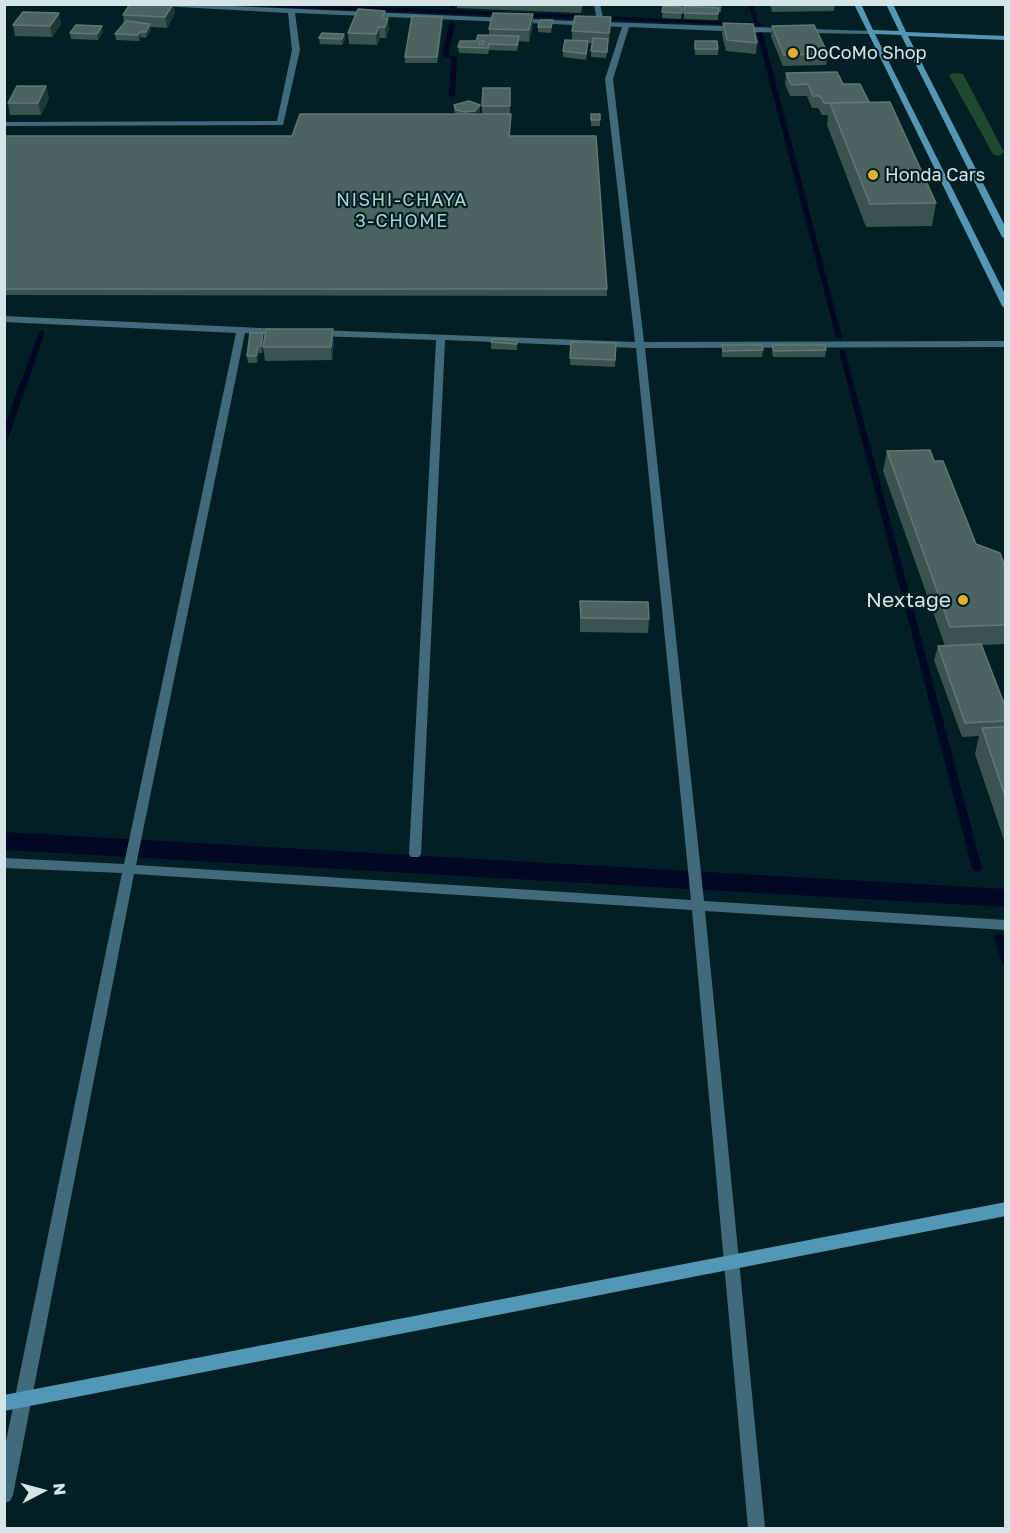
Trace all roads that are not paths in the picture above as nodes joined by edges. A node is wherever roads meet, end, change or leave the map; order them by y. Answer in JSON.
{"nodes":[{"id":1,"x":12,"y":4,"type":"edge"},
{"id":2,"x":127,"y":4,"type":"edge"},
{"id":3,"x":597,"y":4,"type":"edge"},
{"id":4,"x":857,"y":4,"type":"edge"},
{"id":5,"x":889,"y":4,"type":"edge"},
{"id":6,"x":4,"y":5,"type":"edge"},
{"id":7,"x":297,"y":9,"type":"edge"},
{"id":8,"x":600,"y":19,"type":"junction"},
{"id":9,"x":626,"y":25,"type":"junction"},
{"id":10,"x":870,"y":32,"type":"junction"},
{"id":11,"x":904,"y":34,"type":"junction"},
{"id":12,"x":1005,"y":38,"type":"edge"},
{"id":13,"x":4,"y":124,"type":"edge"},
{"id":14,"x":1005,"y":237,"type":"edge"},
{"id":15,"x":1005,"y":306,"type":"edge"},
{"id":16,"x":4,"y":319,"type":"edge"},
{"id":17,"x":241,"y":330,"type":"junction"},
{"id":18,"x":288,"y":332,"type":"edge"},
{"id":19,"x":311,"y":333,"type":"edge"},
{"id":20,"x":441,"y":338,"type":"junction"},
{"id":21,"x":640,"y":345,"type":"junction"},
{"id":22,"x":1005,"y":345,"type":"edge"},
{"id":23,"x":415,"y":854,"type":"dead end"},
{"id":24,"x":4,"y":863,"type":"edge"},
{"id":25,"x":130,"y":865,"type":"junction"},
{"id":26,"x":698,"y":900,"type":"junction"},
{"id":27,"x":1005,"y":925,"type":"edge"},
{"id":28,"x":1005,"y":1209,"type":"edge"},
{"id":29,"x":730,"y":1260,"type":"junction"},
{"id":30,"x":25,"y":1399,"type":"junction"},
{"id":31,"x":4,"y":1403,"type":"edge"},
{"id":32,"x":4,"y":1495,"type":"edge"},
{"id":33,"x":757,"y":1528,"type":"edge"}],
"edges":[{"from":1,"to":6,"type":"street"},
{"from":2,"to":7,"type":"street"},
{"from":3,"to":8,"type":"street"},
{"from":4,"to":10,"type":"street"},
{"from":5,"to":11,"type":"street"},
{"from":7,"to":8,"type":"street"},
{"from":7,"to":13,"type":"street"},
{"from":8,"to":9,"type":"street"},
{"from":9,"to":10,"type":"street"},
{"from":9,"to":21,"type":"street"},
{"from":10,"to":11,"type":"street"},
{"from":10,"to":15,"type":"street"},
{"from":11,"to":12,"type":"street"},
{"from":11,"to":14,"type":"street"},
{"from":16,"to":17,"type":"street"},
{"from":17,"to":18,"type":"street"},
{"from":17,"to":25,"type":"street"},
{"from":19,"to":20,"type":"street"},
{"from":20,"to":21,"type":"street"},
{"from":20,"to":23,"type":"street"},
{"from":21,"to":22,"type":"street"},
{"from":21,"to":26,"type":"street"},
{"from":24,"to":25,"type":"street"},
{"from":25,"to":26,"type":"street"},
{"from":25,"to":30,"type":"street"},
{"from":26,"to":27,"type":"street"},
{"from":26,"to":29,"type":"street"},
{"from":28,"to":29,"type":"street"},
{"from":29,"to":30,"type":"street"},
{"from":29,"to":33,"type":"street"},
{"from":30,"to":31,"type":"street"},
{"from":30,"to":32,"type":"street"}]}
